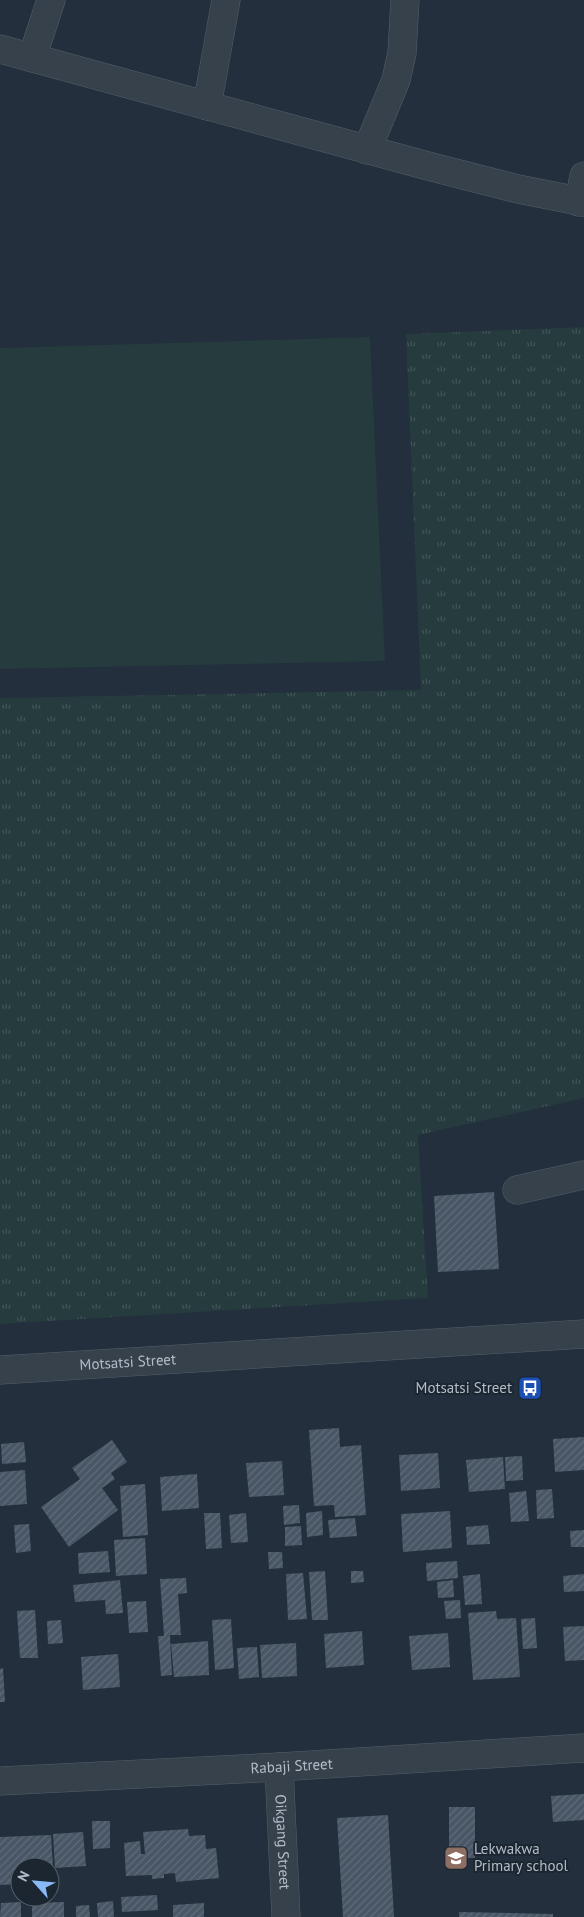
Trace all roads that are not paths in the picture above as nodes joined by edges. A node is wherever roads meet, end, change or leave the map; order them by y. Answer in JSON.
{"nodes":[{"id":1,"x":51,"y":0,"type":"edge"},
{"id":2,"x":226,"y":0,"type":"edge"},
{"id":3,"x":405,"y":0,"type":"edge"},
{"id":4,"x":0,"y":49,"type":"edge"},
{"id":5,"x":32,"y":58,"type":"junction"},
{"id":6,"x":207,"y":106,"type":"junction"},
{"id":7,"x":367,"y":150,"type":"junction"},
{"id":8,"x":582,"y":193,"type":"edge"},
{"id":9,"x":584,"y":1175,"type":"edge"},
{"id":10,"x":517,"y":1190,"type":"dead end"},
{"id":11,"x":584,"y":1334,"type":"edge"},
{"id":12,"x":0,"y":1370,"type":"edge"},
{"id":13,"x":584,"y":1748,"type":"edge"},
{"id":14,"x":279,"y":1766,"type":"junction"},
{"id":15,"x":0,"y":1780,"type":"edge"},
{"id":16,"x":286,"y":1917,"type":"edge"}],
"edges":[{"from":1,"to":5,"type":"street"},
{"from":2,"to":6,"type":"street"},
{"from":3,"to":7,"type":"street"},
{"from":4,"to":5,"type":"street"},
{"from":5,"to":6,"type":"street"},
{"from":6,"to":7,"type":"street"},
{"from":7,"to":8,"type":"street"},
{"from":9,"to":10,"type":"street"},
{"from":11,"to":12,"type":"street","name":"Motsatsi Street"},
{"from":13,"to":14,"type":"street","name":"Rabaji Street"},
{"from":14,"to":15,"type":"street","name":"Rabaji Street"},
{"from":14,"to":16,"type":"street","name":"Oikgang Street"}]}
